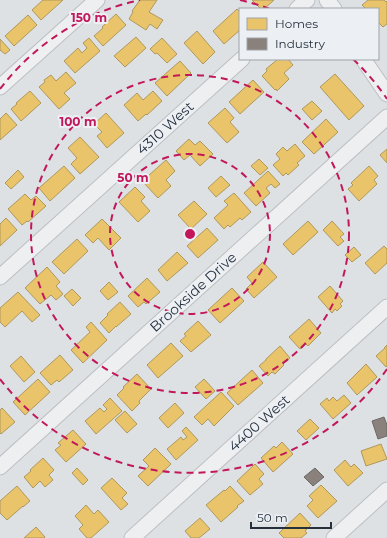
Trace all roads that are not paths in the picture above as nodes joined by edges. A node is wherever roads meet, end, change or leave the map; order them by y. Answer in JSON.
{"nodes":[{"id":1,"x":97,"y":0,"type":"edge"},
{"id":2,"x":307,"y":0,"type":"edge"},
{"id":3,"x":327,"y":0,"type":"edge"},
{"id":4,"x":298,"y":8,"type":"edge"},
{"id":5,"x":333,"y":8,"type":"edge"},
{"id":6,"x":241,"y":60,"type":"edge"},
{"id":7,"x":364,"y":60,"type":"edge"},
{"id":8,"x":0,"y":87,"type":"edge"},
{"id":9,"x":387,"y":94,"type":"edge"},
{"id":10,"x":387,"y":117,"type":"edge"},
{"id":11,"x":0,"y":277,"type":"edge"},
{"id":12,"x":387,"y":307,"type":"edge"},
{"id":13,"x":0,"y":467,"type":"edge"},
{"id":14,"x":387,"y":490,"type":"edge"},
{"id":15,"x":132,"y":538,"type":"edge"},
{"id":16,"x":334,"y":538,"type":"edge"}],
"edges":[{"from":1,"to":8,"type":"street"},
{"from":2,"to":4,"type":"street"},
{"from":3,"to":5,"type":"street"},
{"from":6,"to":11,"type":"street","name":"4310 West"},
{"from":7,"to":9,"type":"street"},
{"from":10,"to":13,"type":"street","name":"Brookside Drive"},
{"from":12,"to":15,"type":"street","name":"4400 West"},
{"from":14,"to":16,"type":"street"}]}
